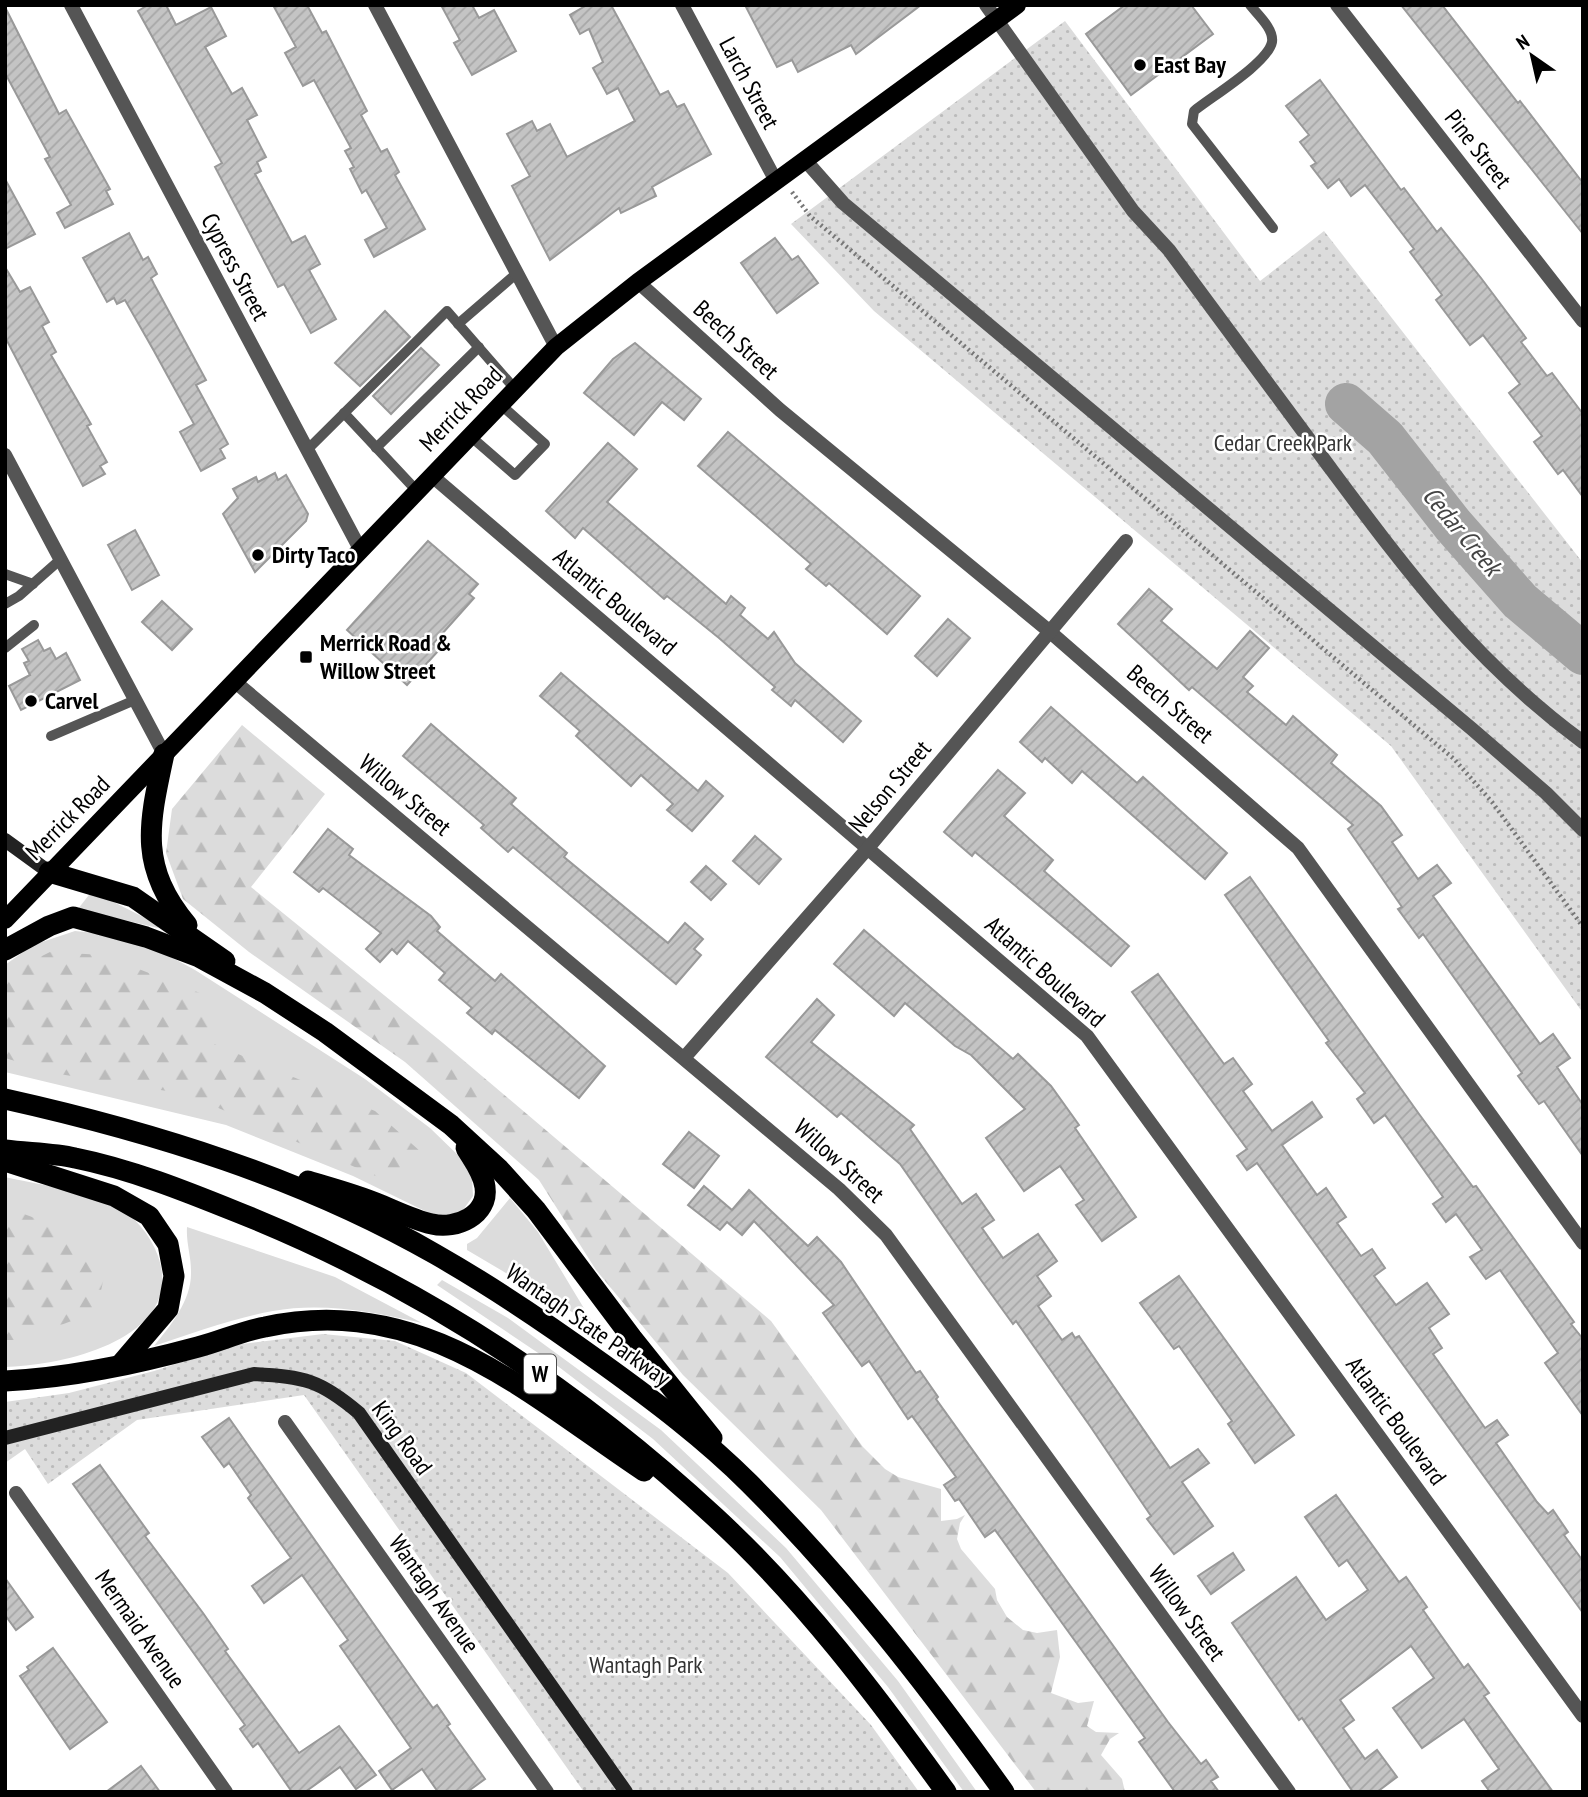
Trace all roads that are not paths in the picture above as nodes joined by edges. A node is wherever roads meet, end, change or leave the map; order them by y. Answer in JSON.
{"nodes":[{"id":1,"x":71,"y":5,"type":"edge"},
{"id":2,"x":375,"y":5,"type":"edge"},
{"id":3,"x":682,"y":5,"type":"edge"},
{"id":4,"x":1017,"y":5,"type":"edge"},
{"id":5,"x":1250,"y":5,"type":"edge"},
{"id":6,"x":1337,"y":5,"type":"edge"},
{"id":7,"x":990,"y":13,"type":"edge"},
{"id":8,"x":805,"y":160,"type":"junction"},
{"id":9,"x":779,"y":179,"type":"junction"},
{"id":10,"x":1273,"y":228,"type":"dead end"},
{"id":11,"x":517,"y":273,"type":"junction"},
{"id":12,"x":638,"y":282,"type":"junction"},
{"id":13,"x":1583,"y":321,"type":"edge"},
{"id":14,"x":458,"y":324,"type":"junction"},
{"id":15,"x":479,"y":347,"type":"junction"},
{"id":16,"x":556,"y":347,"type":"junction"},
{"id":17,"x":515,"y":389,"type":"junction"},
{"id":18,"x":500,"y":404,"type":"junction"},
{"id":19,"x":344,"y":413,"type":"junction"},
{"id":20,"x":469,"y":435,"type":"junction"},
{"id":21,"x":376,"y":448,"type":"junction"},
{"id":22,"x":307,"y":450,"type":"junction"},
{"id":23,"x":5,"y":455,"type":"edge"},
{"id":24,"x":431,"y":475,"type":"junction"},
{"id":25,"x":416,"y":490,"type":"junction"},
{"id":26,"x":1126,"y":541,"type":"dead end"},
{"id":27,"x":360,"y":549,"type":"junction"},
{"id":28,"x":61,"y":559,"type":"junction"},
{"id":29,"x":5,"y":574,"type":"edge"},
{"id":30,"x":33,"y":584,"type":"junction"},
{"id":31,"x":5,"y":604,"type":"edge"},
{"id":32,"x":34,"y":625,"type":"dead end"},
{"id":33,"x":1049,"y":631,"type":"junction"},
{"id":34,"x":5,"y":648,"type":"edge"},
{"id":35,"x":234,"y":681,"type":"junction"},
{"id":36,"x":135,"y":700,"type":"junction"},
{"id":37,"x":51,"y":736,"type":"dead end"},
{"id":38,"x":1583,"y":742,"type":"edge"},
{"id":39,"x":164,"y":754,"type":"junction"},
{"id":40,"x":1583,"y":830,"type":"edge"},
{"id":41,"x":5,"y":840,"type":"edge"},
{"id":42,"x":868,"y":848,"type":"junction"},
{"id":43,"x":48,"y":872,"type":"junction"},
{"id":44,"x":5,"y":920,"type":"edge"},
{"id":45,"x":199,"y":940,"type":"junction"},
{"id":46,"x":5,"y":950,"type":"edge"},
{"id":47,"x":265,"y":993,"type":"junction"},
{"id":48,"x":684,"y":1058,"type":"junction"},
{"id":49,"x":5,"y":1099,"type":"edge"},
{"id":50,"x":451,"y":1125,"type":"junction"},
{"id":51,"x":133,"y":1131,"type":"junction"},
{"id":52,"x":5,"y":1150,"type":"edge"},
{"id":53,"x":5,"y":1161,"type":"edge"},
{"id":54,"x":1583,"y":1243,"type":"edge"},
{"id":55,"x":121,"y":1364,"type":"junction"},
{"id":56,"x":5,"y":1381,"type":"edge"},
{"id":57,"x":285,"y":1422,"type":"dead end"},
{"id":58,"x":5,"y":1438,"type":"edge"},
{"id":59,"x":747,"y":1480,"type":"junction"},
{"id":60,"x":16,"y":1493,"type":"dead end"},
{"id":61,"x":716,"y":1518,"type":"junction"},
{"id":62,"x":1583,"y":1716,"type":"edge"},
{"id":63,"x":226,"y":1792,"type":"edge"},
{"id":64,"x":547,"y":1792,"type":"edge"},
{"id":65,"x":626,"y":1792,"type":"edge"},
{"id":66,"x":946,"y":1792,"type":"edge"},
{"id":67,"x":1004,"y":1792,"type":"edge"},
{"id":68,"x":1289,"y":1792,"type":"edge"}],
"edges":[{"from":1,"to":22,"type":"street","name":"Cypress Street"},
{"from":2,"to":11,"type":"street"},
{"from":3,"to":9,"type":"street","name":"Larch Street"},
{"from":4,"to":7,"type":"main road","name":"Merrick Road"},
{"from":5,"to":10,"type":"lane"},
{"from":6,"to":13,"type":"street","name":"Pine Street"},
{"from":7,"to":8,"type":"main road","name":"Merrick Road"},
{"from":7,"to":38,"type":"street"},
{"from":8,"to":9,"type":"main road","name":"Merrick Road"},
{"from":8,"to":40,"type":"street"},
{"from":9,"to":12,"type":"main road","name":"Merrick Road"},
{"from":11,"to":14,"type":"lane"},
{"from":11,"to":16,"type":"street"},
{"from":12,"to":16,"type":"main road","name":"Merrick Road"},
{"from":12,"to":33,"type":"street","name":"Beech Street"},
{"from":14,"to":15,"type":"lane"},
{"from":14,"to":19,"type":"lane"},
{"from":15,"to":17,"type":"lane"},
{"from":15,"to":21,"type":"lane"},
{"from":16,"to":17,"type":"main road","name":"Merrick Road"},
{"from":17,"to":18,"type":"main road","name":"Merrick Road"},
{"from":18,"to":20,"type":"main road","name":"Merrick Road"},
{"from":18,"to":20,"type":"lane"},
{"from":19,"to":21,"type":"lane"},
{"from":19,"to":22,"type":"lane"},
{"from":20,"to":24,"type":"main road","name":"Merrick Road"},
{"from":21,"to":25,"type":"lane"},
{"from":22,"to":27,"type":"street","name":"Cypress Street"},
{"from":23,"to":28,"type":"street"},
{"from":24,"to":25,"type":"main road","name":"Merrick Road"},
{"from":24,"to":42,"type":"street","name":"Atlantic Boulevard"},
{"from":25,"to":27,"type":"main road","name":"Merrick Road"},
{"from":26,"to":33,"type":"street","name":"Nelson Street"},
{"from":27,"to":35,"type":"main road","name":"Merrick Road"},
{"from":28,"to":30,"type":"lane"},
{"from":28,"to":36,"type":"street"},
{"from":29,"to":30,"type":"lane"},
{"from":30,"to":31,"type":"lane"},
{"from":32,"to":34,"type":"lane"},
{"from":33,"to":42,"type":"street","name":"Nelson Street"},
{"from":33,"to":54,"type":"street","name":"Beech Street"},
{"from":35,"to":39,"type":"main road","name":"Merrick Road"},
{"from":35,"to":48,"type":"street","name":"Willow Street"},
{"from":36,"to":37,"type":"lane"},
{"from":36,"to":39,"type":"street"},
{"from":39,"to":43,"type":"main road","name":"Merrick Road"},
{"from":39,"to":45,"type":"highway"},
{"from":41,"to":43,"type":"street"},
{"from":42,"to":48,"type":"street","name":"Nelson Street"},
{"from":42,"to":62,"type":"street","name":"Atlantic Boulevard"},
{"from":43,"to":44,"type":"main road","name":"Merrick Road"},
{"from":43,"to":45,"type":"highway"},
{"from":45,"to":47,"type":"highway"},
{"from":46,"to":47,"type":"highway"},
{"from":47,"to":50,"type":"highway"},
{"from":48,"to":68,"type":"street","name":"Willow Street"},
{"from":49,"to":51,"type":"highway","name":"Wantagh State Parkway","number":"W"},
{"from":50,"to":51,"type":"highway"},
{"from":50,"to":59,"type":"highway"},
{"from":51,"to":59,"type":"highway","name":"Wantagh State Parkway","number":"W"},
{"from":52,"to":61,"type":"highway","number":"W"},
{"from":53,"to":55,"type":"highway"},
{"from":55,"to":56,"type":"highway"},
{"from":55,"to":61,"type":"highway"},
{"from":57,"to":64,"type":"street","name":"Wantagh Avenue"},
{"from":58,"to":65,"type":"street","name":"King Road"},
{"from":59,"to":67,"type":"highway","name":"Wantagh State Parkway","number":"W"},
{"from":60,"to":63,"type":"street","name":"Mermaid Avenue"},
{"from":61,"to":66,"type":"highway","number":"W"}]}
